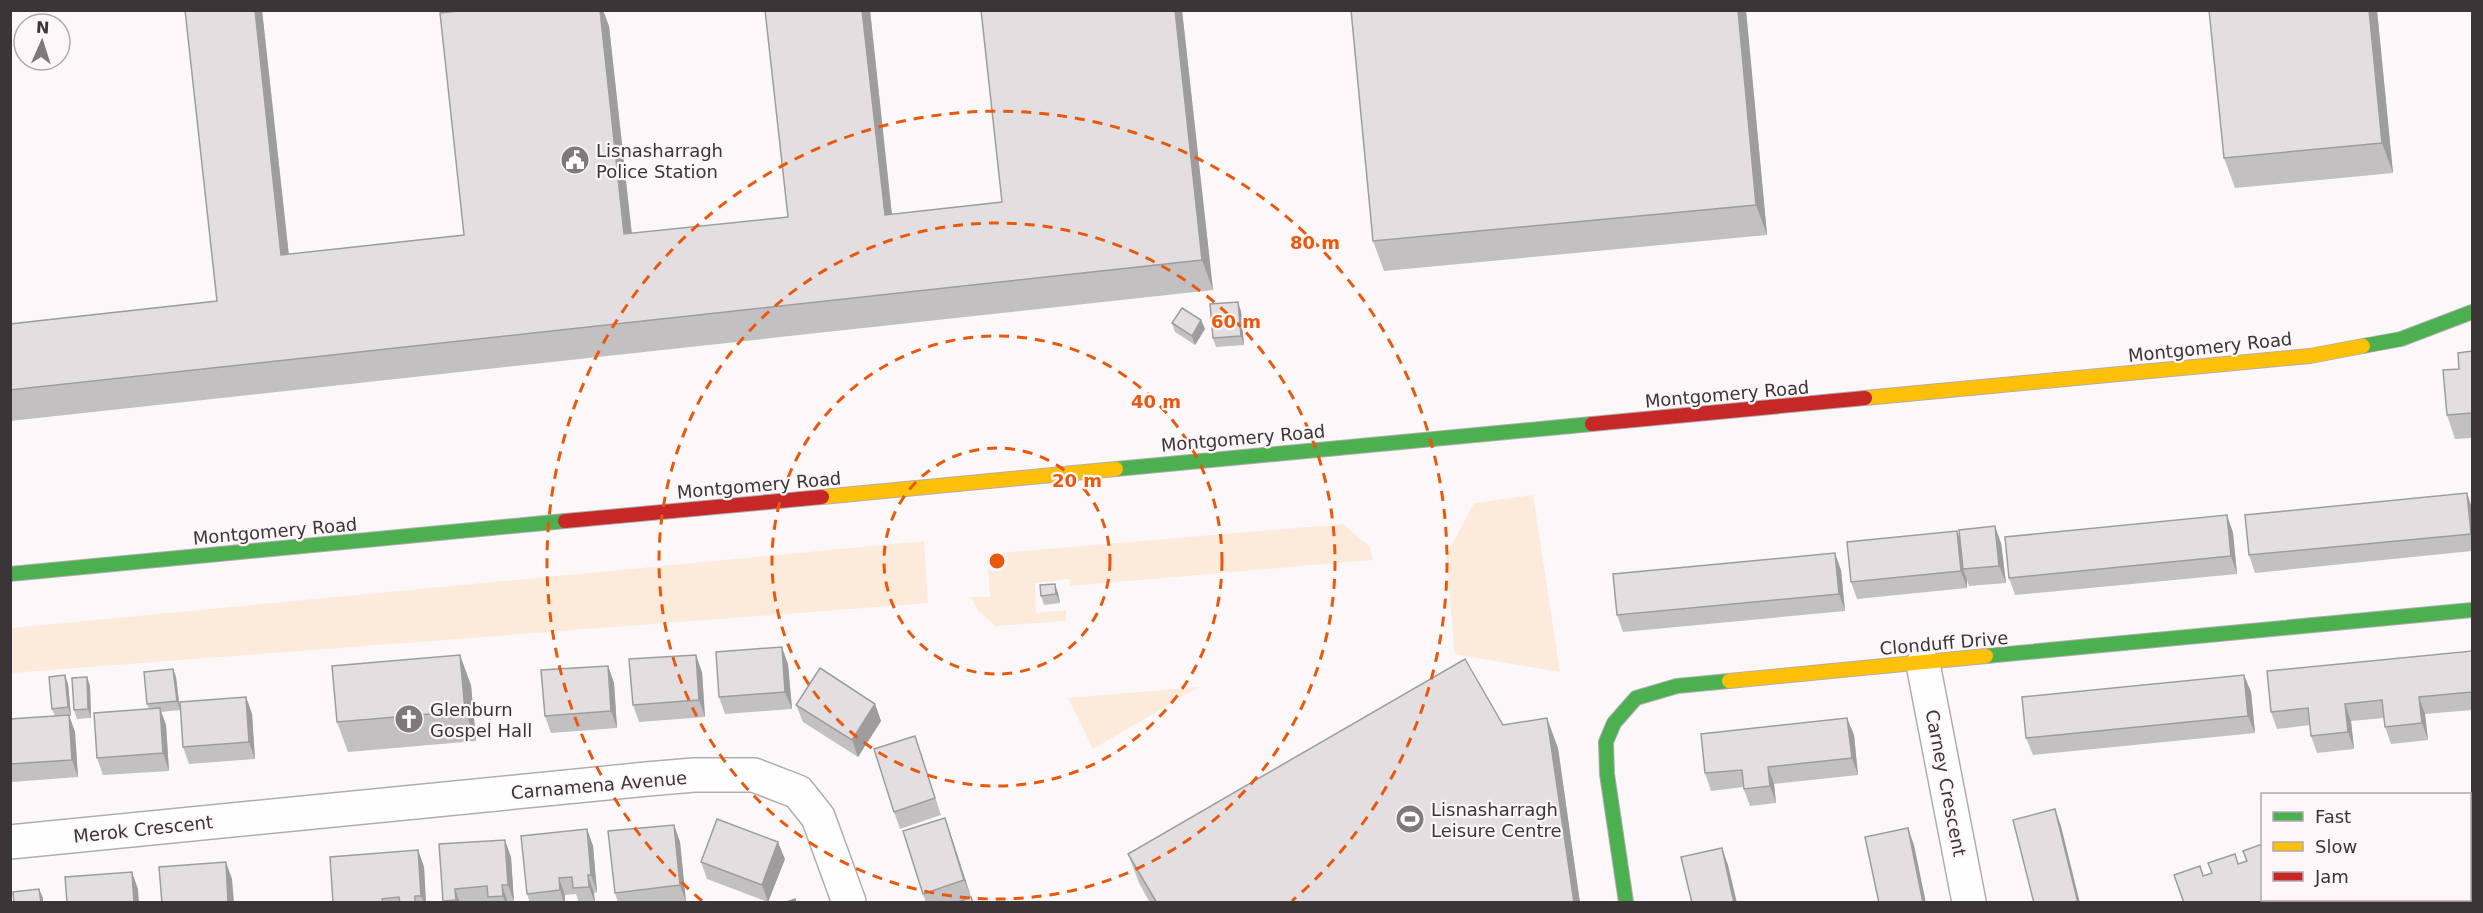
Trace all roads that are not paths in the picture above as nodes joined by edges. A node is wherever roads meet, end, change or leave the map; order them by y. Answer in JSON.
{"nodes":[{"id":1,"x":2472,"y":312,"type":"edge"},
{"id":2,"x":10,"y":574,"type":"edge"},
{"id":3,"x":2472,"y":610,"type":"edge"},
{"id":4,"x":1923,"y":664,"type":"junction"},
{"id":5,"x":275,"y":816,"type":"joint"},
{"id":6,"x":10,"y":842,"type":"edge"},
{"id":7,"x":849,"y":903,"type":"edge"},
{"id":8,"x":1626,"y":903,"type":"edge"},
{"id":9,"x":1969,"y":903,"type":"edge"}],
"edges":[{"from":1,"to":2,"type":"street","name":"Montgomery Road"},
{"from":3,"to":4,"type":"street","name":"Clonduff Drive"},
{"from":4,"to":8,"type":"street","name":"Clonduff Drive"},
{"from":4,"to":9,"type":"street","name":"Carney Crescent"},
{"from":5,"to":6,"type":"street","name":"Merok Crescent"},
{"from":5,"to":7,"type":"street","name":"Carnamena Avenue"}]}
